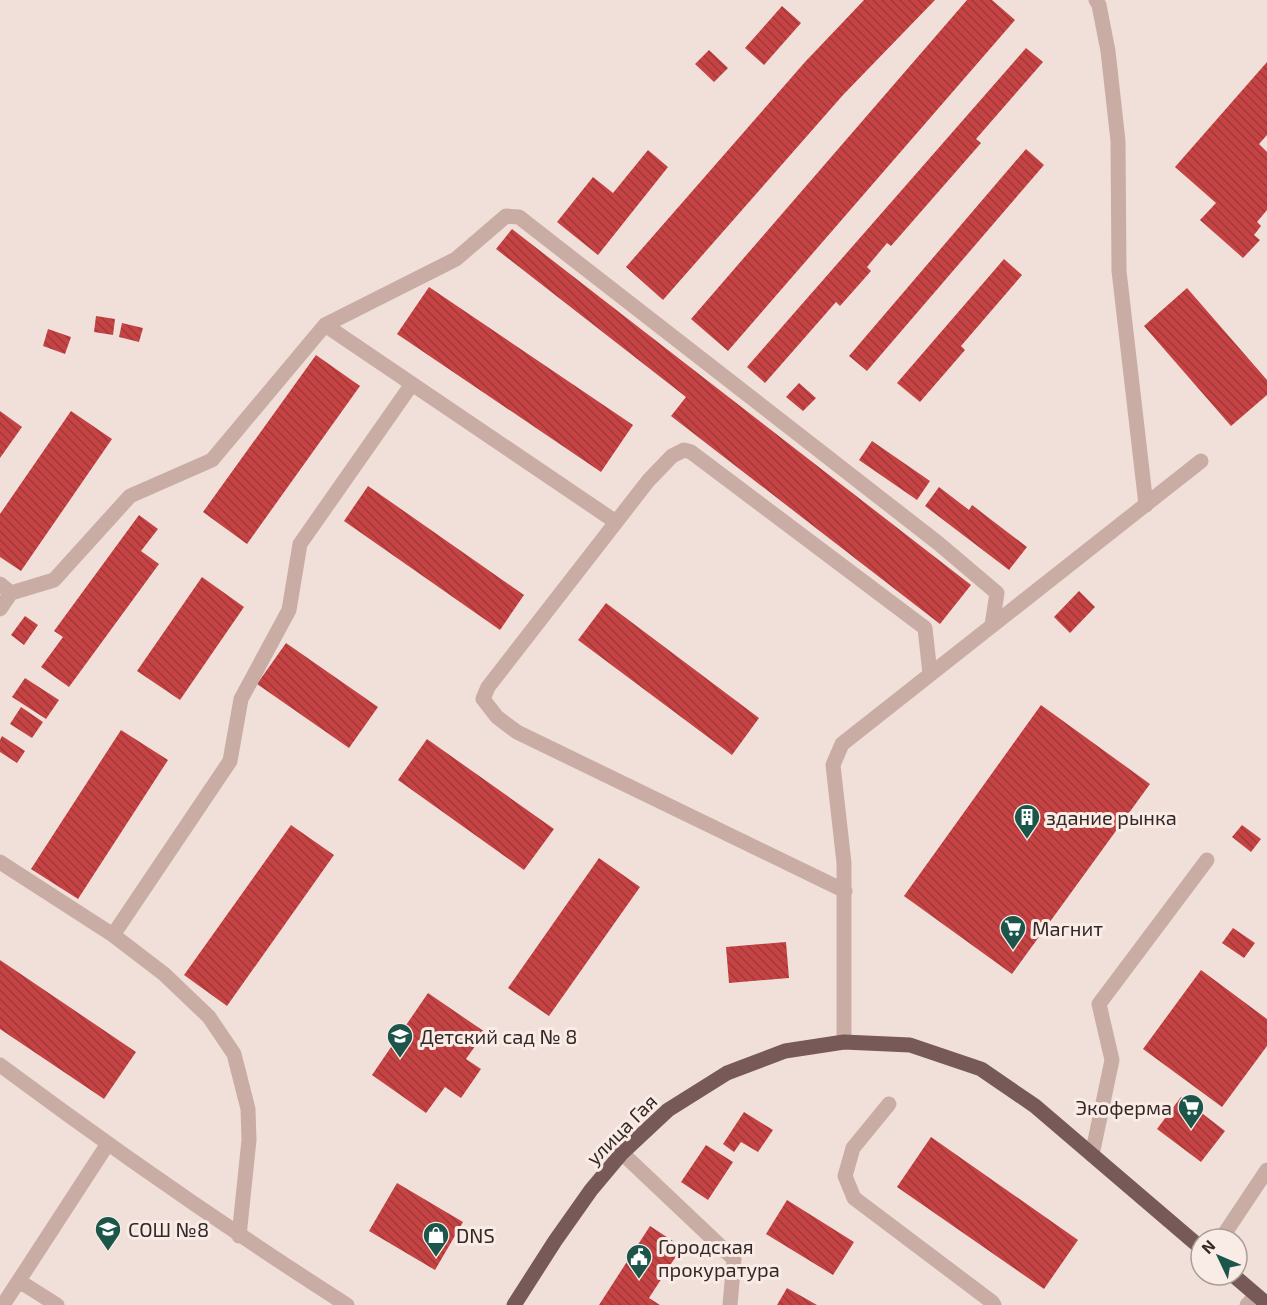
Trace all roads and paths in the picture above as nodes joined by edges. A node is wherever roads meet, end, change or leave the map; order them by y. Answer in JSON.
{"nodes":[{"id":1,"x":1096,"y":0,"type":"edge"},
{"id":2,"x":325,"y":325,"type":"junction"},
{"id":3,"x":412,"y":384,"type":"junction"},
{"id":4,"x":1201,"y":461,"type":"dead end"},
{"id":5,"x":1146,"y":505,"type":"junction"},
{"id":6,"x":616,"y":522,"type":"junction"},
{"id":7,"x":5,"y":588,"type":"edge"},
{"id":8,"x":0,"y":609,"type":"edge"},
{"id":9,"x":992,"y":625,"type":"junction"},
{"id":10,"x":930,"y":674,"type":"junction"},
{"id":11,"x":1207,"y":860,"type":"dead end"},
{"id":12,"x":0,"y":862,"type":"edge"},
{"id":13,"x":844,"y":891,"type":"junction"},
{"id":14,"x":113,"y":935,"type":"junction"},
{"id":15,"x":844,"y":1042,"type":"junction"},
{"id":16,"x":0,"y":1065,"type":"edge"},
{"id":17,"x":889,"y":1104,"type":"dead end"},
{"id":18,"x":107,"y":1145,"type":"junction"},
{"id":19,"x":621,"y":1153,"type":"junction"},
{"id":20,"x":1092,"y":1155,"type":"junction"},
{"id":21,"x":1267,"y":1170,"type":"edge"},
{"id":22,"x":1229,"y":1227,"type":"edge"},
{"id":23,"x":239,"y":1236,"type":"junction"},
{"id":24,"x":1189,"y":1238,"type":"edge"},
{"id":25,"x":19,"y":1281,"type":"junction"},
{"id":26,"x":1244,"y":1287,"type":"edge"},
{"id":27,"x":1257,"y":1301,"type":"edge"},
{"id":28,"x":3,"y":1305,"type":"edge"},
{"id":29,"x":57,"y":1305,"type":"edge"},
{"id":30,"x":347,"y":1305,"type":"edge"},
{"id":31,"x":514,"y":1305,"type":"edge"},
{"id":32,"x":730,"y":1305,"type":"edge"},
{"id":33,"x":994,"y":1305,"type":"edge"}],
"edges":[{"from":1,"to":5,"type":"street"},
{"from":2,"to":3,"type":"street"},
{"from":2,"to":7,"type":"street"},
{"from":2,"to":9,"type":"street"},
{"from":3,"to":6,"type":"street"},
{"from":3,"to":14,"type":"street"},
{"from":4,"to":5,"type":"street"},
{"from":5,"to":9,"type":"street"},
{"from":6,"to":10,"type":"street"},
{"from":6,"to":13,"type":"street"},
{"from":7,"to":8,"type":"street"},
{"from":9,"to":10,"type":"street"},
{"from":10,"to":13,"type":"street"},
{"from":11,"to":20,"type":"street"},
{"from":12,"to":14,"type":"street"},
{"from":13,"to":15,"type":"street"},
{"from":14,"to":23,"type":"street"},
{"from":15,"to":19,"type":"main road","name":"улица Гая"},
{"from":15,"to":20,"type":"main road","name":"улица Гая"},
{"from":16,"to":18,"type":"street"},
{"from":17,"to":33,"type":"street"},
{"from":18,"to":23,"type":"street"},
{"from":18,"to":25,"type":"street"},
{"from":19,"to":31,"type":"main road","name":"улица Гая"},
{"from":19,"to":32,"type":"street"},
{"from":20,"to":24,"type":"main road","name":"улица Гая"},
{"from":21,"to":22,"type":"street"},
{"from":23,"to":30,"type":"street"},
{"from":25,"to":28,"type":"street"},
{"from":25,"to":29,"type":"street"},
{"from":26,"to":27,"type":"main road"}]}
